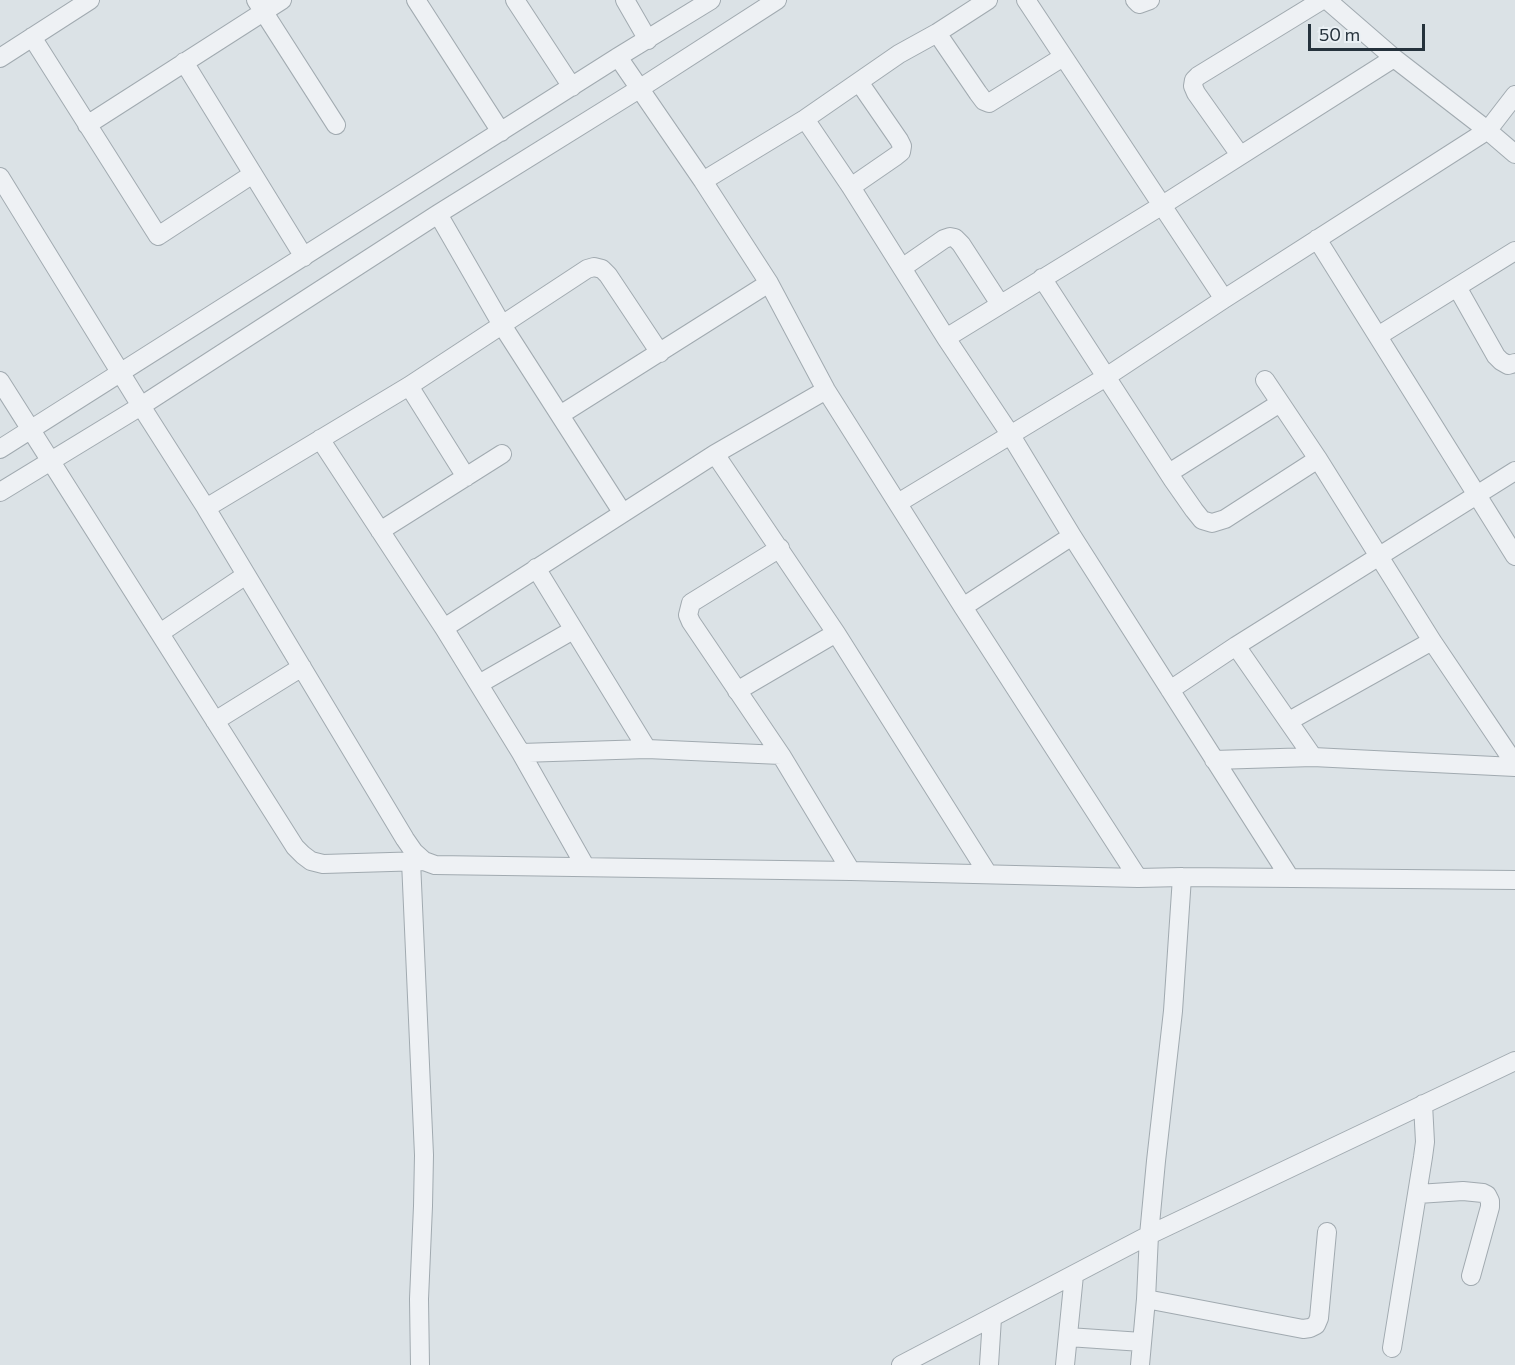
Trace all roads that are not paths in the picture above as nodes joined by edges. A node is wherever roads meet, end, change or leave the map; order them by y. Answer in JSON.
{"nodes":[{"id":1,"x":90,"y":0,"type":"edge"},
{"id":2,"x":282,"y":0,"type":"edge"},
{"id":3,"x":416,"y":0,"type":"edge"},
{"id":4,"x":515,"y":0,"type":"edge"},
{"id":5,"x":625,"y":0,"type":"edge"},
{"id":6,"x":711,"y":0,"type":"edge"},
{"id":7,"x":777,"y":0,"type":"edge"},
{"id":8,"x":988,"y":0,"type":"edge"},
{"id":9,"x":1026,"y":0,"type":"edge"},
{"id":10,"x":1135,"y":0,"type":"edge"},
{"id":11,"x":1150,"y":0,"type":"edge"},
{"id":12,"x":1322,"y":0,"type":"edge"},
{"id":13,"x":1327,"y":0,"type":"edge"},
{"id":14,"x":260,"y":6,"type":"edge"},
{"id":15,"x":937,"y":33,"type":"junction"},
{"id":16,"x":32,"y":38,"type":"junction"},
{"id":17,"x":648,"y":40,"type":"junction"},
{"id":18,"x":618,"y":57,"type":"junction"},
{"id":19,"x":1063,"y":57,"type":"junction"},
{"id":20,"x":0,"y":58,"type":"edge"},
{"id":21,"x":1394,"y":58,"type":"junction"},
{"id":22,"x":184,"y":62,"type":"junction"},
{"id":23,"x":859,"y":82,"type":"junction"},
{"id":24,"x":572,"y":87,"type":"junction"},
{"id":25,"x":639,"y":89,"type":"junction"},
{"id":26,"x":1515,"y":95,"type":"edge"},
{"id":27,"x":805,"y":118,"type":"junction"},
{"id":28,"x":87,"y":125,"type":"junction"},
{"id":29,"x":336,"y":125,"type":"dead end"},
{"id":30,"x":1488,"y":130,"type":"junction"},
{"id":31,"x":501,"y":132,"type":"junction"},
{"id":32,"x":1515,"y":154,"type":"edge"},
{"id":33,"x":1240,"y":155,"type":"junction"},
{"id":34,"x":253,"y":174,"type":"junction"},
{"id":35,"x":0,"y":177,"type":"edge"},
{"id":36,"x":703,"y":181,"type":"junction"},
{"id":37,"x":852,"y":187,"type":"junction"},
{"id":38,"x":1161,"y":206,"type":"junction"},
{"id":39,"x":438,"y":214,"type":"junction"},
{"id":40,"x":1317,"y":239,"type":"junction"},
{"id":41,"x":1515,"y":251,"type":"edge"},
{"id":42,"x":304,"y":257,"type":"junction"},
{"id":43,"x":902,"y":268,"type":"junction"},
{"id":44,"x":1042,"y":278,"type":"junction"},
{"id":45,"x":769,"y":283,"type":"junction"},
{"id":46,"x":1457,"y":287,"type":"junction"},
{"id":47,"x":1224,"y":299,"type":"junction"},
{"id":48,"x":1000,"y":304,"type":"junction"},
{"id":49,"x":502,"y":325,"type":"junction"},
{"id":50,"x":1378,"y":336,"type":"junction"},
{"id":51,"x":946,"y":338,"type":"junction"},
{"id":52,"x":660,"y":352,"type":"junction"},
{"id":53,"x":1515,"y":363,"type":"edge"},
{"id":54,"x":120,"y":372,"type":"junction"},
{"id":55,"x":1106,"y":377,"type":"junction"},
{"id":56,"x":1265,"y":380,"type":"dead end"},
{"id":57,"x":0,"y":381,"type":"edge"},
{"id":58,"x":409,"y":386,"type":"junction"},
{"id":59,"x":826,"y":390,"type":"junction"},
{"id":60,"x":1280,"y":403,"type":"junction"},
{"id":61,"x":141,"y":406,"type":"junction"},
{"id":62,"x":560,"y":415,"type":"junction"},
{"id":63,"x":31,"y":430,"type":"junction"},
{"id":64,"x":1010,"y":434,"type":"junction"},
{"id":65,"x":320,"y":439,"type":"junction"},
{"id":66,"x":0,"y":449,"type":"edge"},
{"id":67,"x":502,"y":454,"type":"dead end"},
{"id":68,"x":714,"y":454,"type":"junction"},
{"id":69,"x":1318,"y":459,"type":"junction"},
{"id":70,"x":51,"y":460,"type":"junction"},
{"id":71,"x":1515,"y":471,"type":"edge"},
{"id":72,"x":1169,"y":473,"type":"junction"},
{"id":73,"x":466,"y":477,"type":"junction"},
{"id":74,"x":0,"y":492,"type":"edge"},
{"id":75,"x":1477,"y":494,"type":"junction"},
{"id":76,"x":898,"y":502,"type":"junction"},
{"id":77,"x":206,"y":508,"type":"junction"},
{"id":78,"x":622,"y":512,"type":"junction"},
{"id":79,"x":380,"y":531,"type":"junction"},
{"id":80,"x":1072,"y":536,"type":"junction"},
{"id":81,"x":780,"y":548,"type":"junction"},
{"id":82,"x":1378,"y":556,"type":"junction"},
{"id":83,"x":1515,"y":556,"type":"edge"},
{"id":84,"x":536,"y":568,"type":"junction"},
{"id":85,"x":246,"y":575,"type":"junction"},
{"id":86,"x":963,"y":607,"type":"junction"},
{"id":87,"x":444,"y":628,"type":"junction"},
{"id":88,"x":573,"y":630,"type":"junction"},
{"id":89,"x":160,"y":633,"type":"junction"},
{"id":90,"x":836,"y":633,"type":"junction"},
{"id":91,"x":1432,"y":641,"type":"junction"},
{"id":92,"x":1236,"y":646,"type":"junction"},
{"id":93,"x":302,"y":667,"type":"junction"},
{"id":94,"x":479,"y":684,"type":"junction"},
{"id":95,"x":1170,"y":690,"type":"junction"},
{"id":96,"x":738,"y":691,"type":"junction"},
{"id":97,"x":215,"y":721,"type":"junction"},
{"id":98,"x":1289,"y":721,"type":"junction"},
{"id":99,"x":647,"y":749,"type":"junction"},
{"id":100,"x":521,"y":753,"type":"junction"},
{"id":101,"x":782,"y":755,"type":"junction"},
{"id":102,"x":1313,"y":757,"type":"junction"},
{"id":103,"x":1214,"y":760,"type":"junction"},
{"id":104,"x":1515,"y":765,"type":"edge"},
{"id":105,"x":418,"y":861,"type":"junction"},
{"id":106,"x":585,"y":866,"type":"junction"},
{"id":107,"x":851,"y":871,"type":"junction"},
{"id":108,"x":987,"y":874,"type":"junction"},
{"id":109,"x":1182,"y":877,"type":"junction"},
{"id":110,"x":1138,"y":878,"type":"junction"},
{"id":111,"x":1290,"y":878,"type":"junction"},
{"id":112,"x":1515,"y":880,"type":"edge"},
{"id":113,"x":1515,"y":1061,"type":"edge"},
{"id":114,"x":1423,"y":1104,"type":"junction"},
{"id":115,"x":1418,"y":1194,"type":"junction"},
{"id":116,"x":1327,"y":1232,"type":"dead end"},
{"id":117,"x":1149,"y":1235,"type":"junction"},
{"id":118,"x":1074,"y":1275,"type":"junction"},
{"id":119,"x":1471,"y":1276,"type":"dead end"},
{"id":120,"x":1146,"y":1299,"type":"junction"},
{"id":121,"x":992,"y":1318,"type":"junction"},
{"id":122,"x":1068,"y":1337,"type":"junction"},
{"id":123,"x":1142,"y":1342,"type":"junction"},
{"id":124,"x":1392,"y":1348,"type":"dead end"},
{"id":125,"x":420,"y":1365,"type":"edge"},
{"id":126,"x":901,"y":1365,"type":"edge"},
{"id":127,"x":989,"y":1365,"type":"edge"},
{"id":128,"x":1065,"y":1365,"type":"edge"},
{"id":129,"x":1140,"y":1365,"type":"edge"}],
"edges":[{"from":1,"to":16,"type":"street"},
{"from":2,"to":14,"type":"street"},
{"from":3,"to":31,"type":"street"},
{"from":4,"to":24,"type":"street"},
{"from":5,"to":17,"type":"street"},
{"from":6,"to":17,"type":"street"},
{"from":7,"to":25,"type":"street"},
{"from":8,"to":15,"type":"street"},
{"from":9,"to":19,"type":"street"},
{"from":10,"to":11,"type":"street"},
{"from":12,"to":33,"type":"street"},
{"from":13,"to":21,"type":"street"},
{"from":14,"to":22,"type":"street"},
{"from":14,"to":29,"type":"street"},
{"from":15,"to":19,"type":"street"},
{"from":15,"to":23,"type":"street"},
{"from":16,"to":20,"type":"street"},
{"from":16,"to":28,"type":"street"},
{"from":17,"to":18,"type":"street"},
{"from":18,"to":24,"type":"street"},
{"from":18,"to":25,"type":"street"},
{"from":19,"to":38,"type":"street"},
{"from":21,"to":30,"type":"street"},
{"from":21,"to":33,"type":"street"},
{"from":22,"to":28,"type":"street"},
{"from":22,"to":34,"type":"street"},
{"from":23,"to":27,"type":"street"},
{"from":23,"to":37,"type":"street"},
{"from":24,"to":31,"type":"street"},
{"from":25,"to":36,"type":"street"},
{"from":25,"to":39,"type":"street"},
{"from":26,"to":30,"type":"street"},
{"from":27,"to":36,"type":"street"},
{"from":27,"to":37,"type":"street"},
{"from":28,"to":34,"type":"street"},
{"from":30,"to":32,"type":"street"},
{"from":30,"to":40,"type":"street"},
{"from":31,"to":42,"type":"street"},
{"from":33,"to":38,"type":"street"},
{"from":34,"to":42,"type":"street"},
{"from":35,"to":54,"type":"street"},
{"from":36,"to":45,"type":"street"},
{"from":37,"to":43,"type":"street"},
{"from":38,"to":44,"type":"street"},
{"from":38,"to":47,"type":"street"},
{"from":39,"to":49,"type":"street"},
{"from":39,"to":61,"type":"street"},
{"from":40,"to":47,"type":"street"},
{"from":40,"to":50,"type":"street"},
{"from":41,"to":46,"type":"street"},
{"from":42,"to":54,"type":"street"},
{"from":43,"to":48,"type":"street"},
{"from":43,"to":51,"type":"street"},
{"from":44,"to":48,"type":"street"},
{"from":44,"to":55,"type":"street"},
{"from":45,"to":52,"type":"street"},
{"from":45,"to":59,"type":"street"},
{"from":46,"to":50,"type":"street"},
{"from":46,"to":53,"type":"street"},
{"from":47,"to":55,"type":"street"},
{"from":48,"to":51,"type":"street"},
{"from":49,"to":52,"type":"street"},
{"from":49,"to":58,"type":"street"},
{"from":49,"to":62,"type":"street"},
{"from":50,"to":75,"type":"street"},
{"from":51,"to":64,"type":"street"},
{"from":52,"to":62,"type":"street"},
{"from":54,"to":61,"type":"street"},
{"from":54,"to":63,"type":"street"},
{"from":55,"to":64,"type":"street"},
{"from":55,"to":72,"type":"street"},
{"from":56,"to":60,"type":"street"},
{"from":57,"to":63,"type":"street"},
{"from":58,"to":65,"type":"street"},
{"from":58,"to":73,"type":"street"},
{"from":59,"to":68,"type":"street"},
{"from":59,"to":76,"type":"street"},
{"from":60,"to":69,"type":"street"},
{"from":60,"to":72,"type":"street"},
{"from":61,"to":70,"type":"street"},
{"from":61,"to":77,"type":"street"},
{"from":62,"to":78,"type":"street"},
{"from":63,"to":66,"type":"street"},
{"from":63,"to":70,"type":"street"},
{"from":64,"to":76,"type":"street"},
{"from":64,"to":80,"type":"street"},
{"from":65,"to":77,"type":"street"},
{"from":65,"to":79,"type":"street"},
{"from":67,"to":73,"type":"street"},
{"from":68,"to":78,"type":"street"},
{"from":68,"to":81,"type":"street"},
{"from":69,"to":72,"type":"street"},
{"from":69,"to":82,"type":"street"},
{"from":70,"to":74,"type":"street"},
{"from":70,"to":89,"type":"street"},
{"from":71,"to":75,"type":"street"},
{"from":73,"to":79,"type":"street"},
{"from":75,"to":82,"type":"street"},
{"from":75,"to":83,"type":"street"},
{"from":76,"to":86,"type":"street"},
{"from":77,"to":85,"type":"street"},
{"from":78,"to":84,"type":"street"},
{"from":79,"to":87,"type":"street"},
{"from":80,"to":86,"type":"street"},
{"from":80,"to":95,"type":"street"},
{"from":81,"to":90,"type":"street"},
{"from":81,"to":96,"type":"street"},
{"from":82,"to":91,"type":"street"},
{"from":82,"to":92,"type":"street"},
{"from":84,"to":87,"type":"street"},
{"from":84,"to":88,"type":"street"},
{"from":85,"to":89,"type":"street"},
{"from":85,"to":93,"type":"street"},
{"from":86,"to":110,"type":"street"},
{"from":87,"to":94,"type":"street"},
{"from":88,"to":94,"type":"street"},
{"from":88,"to":99,"type":"street"},
{"from":89,"to":97,"type":"street"},
{"from":90,"to":96,"type":"street"},
{"from":90,"to":108,"type":"street"},
{"from":91,"to":98,"type":"street"},
{"from":91,"to":104,"type":"street"},
{"from":92,"to":95,"type":"street"},
{"from":92,"to":98,"type":"street"},
{"from":93,"to":97,"type":"street"},
{"from":93,"to":105,"type":"street"},
{"from":94,"to":100,"type":"street"},
{"from":95,"to":103,"type":"street"},
{"from":96,"to":101,"type":"street"},
{"from":97,"to":105,"type":"street"},
{"from":98,"to":102,"type":"street"},
{"from":99,"to":100,"type":"street"},
{"from":99,"to":101,"type":"street"},
{"from":100,"to":106,"type":"street"},
{"from":101,"to":107,"type":"street"},
{"from":102,"to":103,"type":"street"},
{"from":102,"to":104,"type":"street"},
{"from":103,"to":111,"type":"street"},
{"from":105,"to":106,"type":"street"},
{"from":105,"to":125,"type":"street"},
{"from":106,"to":107,"type":"street"},
{"from":107,"to":108,"type":"street"},
{"from":108,"to":110,"type":"street"},
{"from":109,"to":110,"type":"street"},
{"from":109,"to":111,"type":"street"},
{"from":109,"to":117,"type":"street"},
{"from":111,"to":112,"type":"street"},
{"from":113,"to":114,"type":"street"},
{"from":114,"to":115,"type":"street"},
{"from":114,"to":117,"type":"street"},
{"from":115,"to":119,"type":"street"},
{"from":115,"to":124,"type":"street"},
{"from":116,"to":120,"type":"street"},
{"from":117,"to":118,"type":"street"},
{"from":117,"to":120,"type":"street"},
{"from":118,"to":121,"type":"street"},
{"from":118,"to":122,"type":"street"},
{"from":120,"to":123,"type":"street"},
{"from":121,"to":126,"type":"street"},
{"from":121,"to":127,"type":"street"},
{"from":122,"to":123,"type":"street"},
{"from":122,"to":128,"type":"street"},
{"from":123,"to":129,"type":"street"}]}
